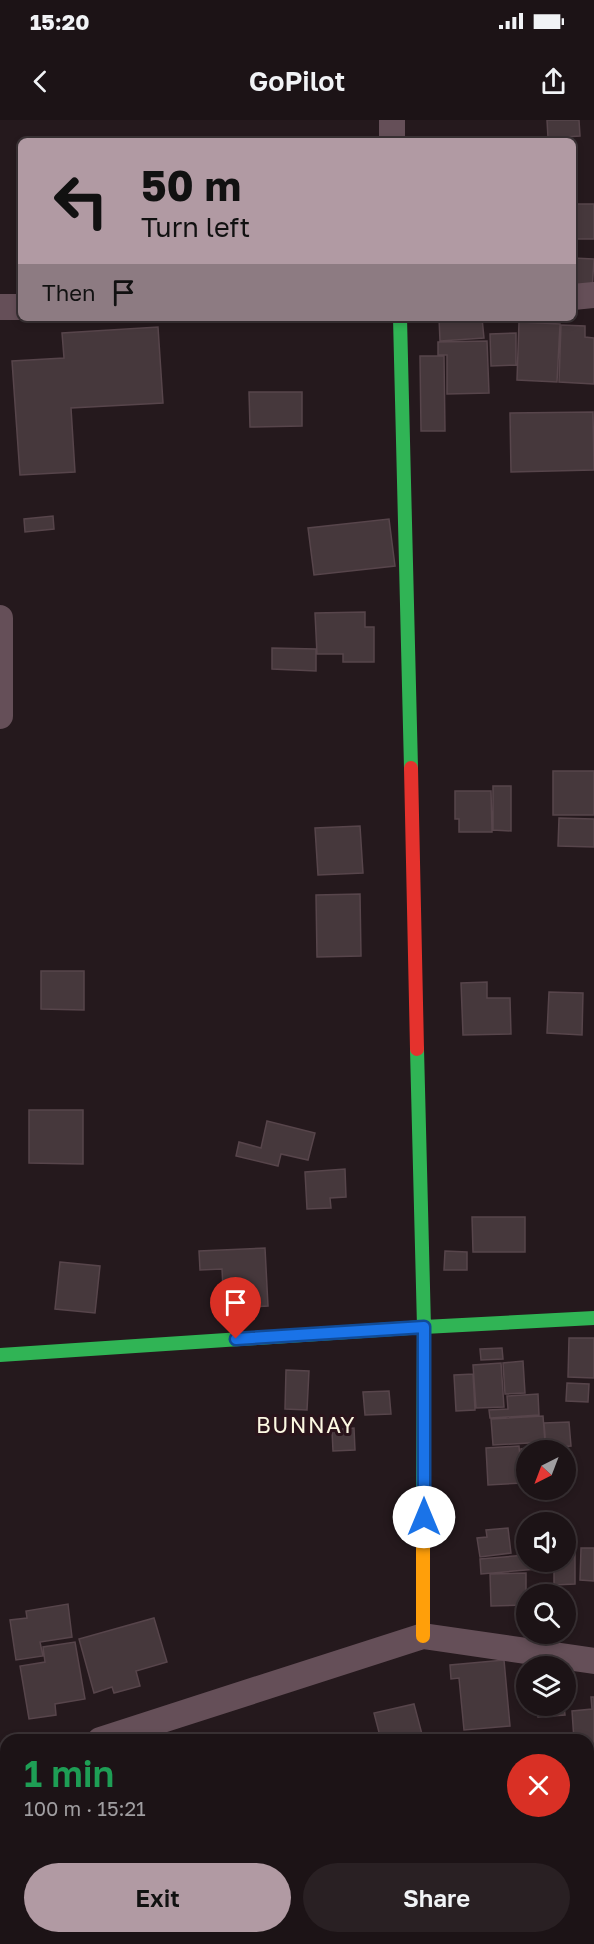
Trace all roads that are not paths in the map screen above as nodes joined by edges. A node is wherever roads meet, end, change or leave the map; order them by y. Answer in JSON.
{"nodes":[{"id":1,"x":392,"y":120,"type":"edge"},
{"id":2,"x":392,"y":138,"type":"edge"},
{"id":3,"x":594,"y":295,"type":"edge"},
{"id":4,"x":576,"y":297,"type":"edge"},
{"id":5,"x":0,"y":307,"type":"edge"},
{"id":6,"x":18,"y":307,"type":"edge"},
{"id":7,"x":399,"y":321,"type":"edge"},
{"id":8,"x":0,"y":618,"type":"edge"},
{"id":9,"x":0,"y":716,"type":"edge"},
{"id":10,"x":594,"y":1318,"type":"edge"},
{"id":11,"x":424,"y":1327,"type":"junction"},
{"id":12,"x":0,"y":1355,"type":"edge"},
{"id":13,"x":423,"y":1636,"type":"junction"},
{"id":14,"x":594,"y":1661,"type":"edge"},
{"id":15,"x":119,"y":1734,"type":"edge"}],
"edges":[{"from":1,"to":2,"type":"street"},
{"from":3,"to":4,"type":"street"},
{"from":5,"to":6,"type":"street"},
{"from":7,"to":11,"type":"street"},
{"from":8,"to":9,"type":"street"},
{"from":10,"to":11,"type":"street"},
{"from":11,"to":12,"type":"street"},
{"from":11,"to":13,"type":"street"},
{"from":13,"to":14,"type":"street"},
{"from":13,"to":15,"type":"street"}]}
